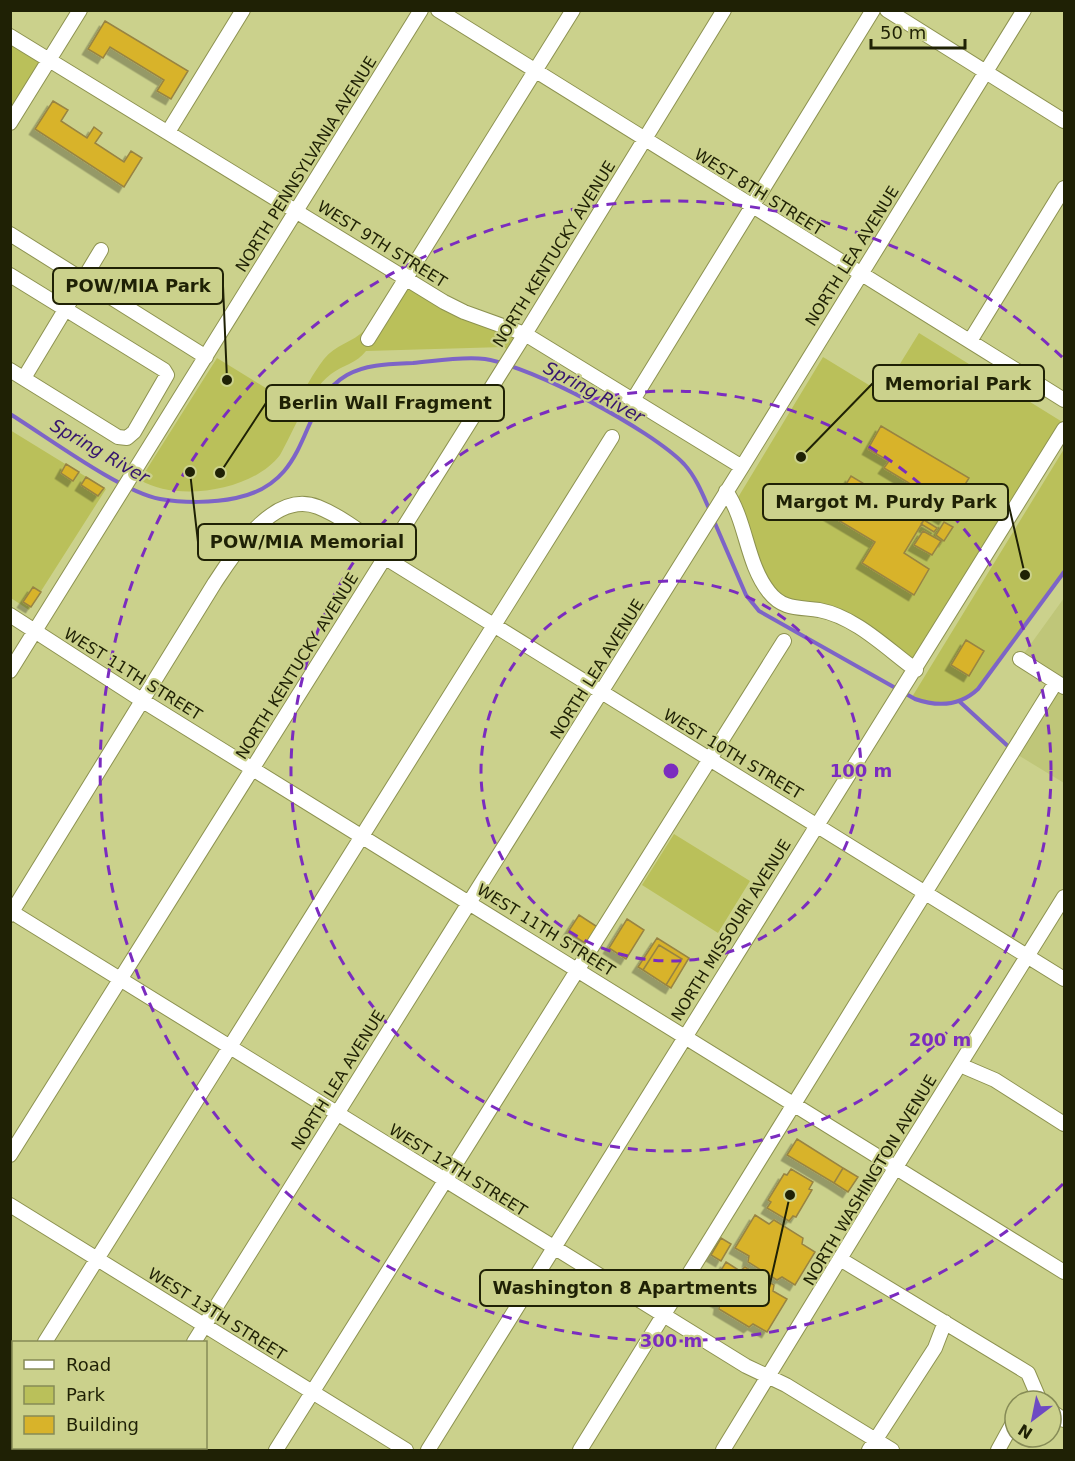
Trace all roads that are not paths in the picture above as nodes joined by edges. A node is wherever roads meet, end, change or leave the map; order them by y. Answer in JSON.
{"nodes":[{"id":1,"x":80,"y":10,"type":"edge"},
{"id":2,"x":243,"y":10,"type":"edge"},
{"id":3,"x":421,"y":10,"type":"edge"},
{"id":4,"x":438,"y":10,"type":"edge"},
{"id":5,"x":573,"y":10,"type":"edge"},
{"id":6,"x":724,"y":10,"type":"edge"},
{"id":7,"x":873,"y":10,"type":"edge"},
{"id":8,"x":887,"y":10,"type":"edge"},
{"id":9,"x":1024,"y":10,"type":"edge"},
{"id":10,"x":10,"y":36,"type":"edge"},
{"id":11,"x":49,"y":60,"type":"junction"},
{"id":12,"x":535,"y":71,"type":"junction"},
{"id":13,"x":986,"y":72,"type":"junction"},
{"id":14,"x":1065,"y":121,"type":"edge"},
{"id":15,"x":10,"y":123,"type":"edge"},
{"id":16,"x":168,"y":132,"type":"junction"},
{"id":17,"x":644,"y":139,"type":"junction"},
{"id":18,"x":1065,"y":188,"type":"edge"},
{"id":19,"x":751,"y":206,"type":"junction"},
{"id":20,"x":296,"y":211,"type":"junction"},
{"id":21,"x":10,"y":234,"type":"edge"},
{"id":22,"x":101,"y":250,"type":"dead end"},
{"id":23,"x":860,"y":274,"type":"junction"},
{"id":24,"x":10,"y":275,"type":"edge"},
{"id":25,"x":405,"y":278,"type":"junction"},
{"id":26,"x":84,"y":280,"type":"junction"},
{"id":27,"x":66,"y":309,"type":"junction"},
{"id":28,"x":525,"y":334,"type":"junction"},
{"id":29,"x":368,"y":339,"type":"dead end"},
{"id":30,"x":970,"y":341,"type":"junction"},
{"id":31,"x":206,"y":357,"type":"junction"},
{"id":32,"x":10,"y":370,"type":"edge"},
{"id":33,"x":24,"y":378,"type":"junction"},
{"id":34,"x":633,"y":400,"type":"junction"},
{"id":35,"x":1065,"y":400,"type":"edge"},
{"id":36,"x":1065,"y":429,"type":"edge"},
{"id":37,"x":612,"y":437,"type":"dead end"},
{"id":38,"x":742,"y":467,"type":"junction"},
{"id":39,"x":724,"y":495,"type":"junction"},
{"id":40,"x":386,"y":554,"type":"junction"},
{"id":41,"x":10,"y":615,"type":"edge"},
{"id":42,"x":494,"y":626,"type":"junction"},
{"id":43,"x":35,"y":631,"type":"junction"},
{"id":44,"x":784,"y":641,"type":"dead end"},
{"id":45,"x":1020,"y":659,"type":"dead end"},
{"id":46,"x":916,"y":670,"type":"junction"},
{"id":47,"x":10,"y":671,"type":"edge"},
{"id":48,"x":1060,"y":684,"type":"edge"},
{"id":49,"x":601,"y":693,"type":"junction"},
{"id":50,"x":143,"y":701,"type":"junction"},
{"id":51,"x":710,"y":760,"type":"junction"},
{"id":52,"x":252,"y":768,"type":"junction"},
{"id":53,"x":817,"y":825,"type":"junction"},
{"id":54,"x":361,"y":835,"type":"junction"},
{"id":55,"x":925,"y":893,"type":"junction"},
{"id":56,"x":1065,"y":897,"type":"edge"},
{"id":57,"x":470,"y":902,"type":"junction"},
{"id":58,"x":11,"y":913,"type":"edge"},
{"id":59,"x":1028,"y":956,"type":"junction"},
{"id":60,"x":579,"y":970,"type":"junction"},
{"id":61,"x":1065,"y":979,"type":"edge"},
{"id":62,"x":120,"y":980,"type":"junction"},
{"id":63,"x":685,"y":1035,"type":"junction"},
{"id":64,"x":228,"y":1047,"type":"junction"},
{"id":65,"x":960,"y":1065,"type":"junction"},
{"id":66,"x":793,"y":1103,"type":"junction"},
{"id":67,"x":336,"y":1114,"type":"junction"},
{"id":68,"x":1065,"y":1124,"type":"edge"},
{"id":69,"x":10,"y":1155,"type":"edge"},
{"id":70,"x":896,"y":1167,"type":"junction"},
{"id":71,"x":444,"y":1182,"type":"junction"},
{"id":72,"x":10,"y":1205,"type":"edge"},
{"id":73,"x":553,"y":1249,"type":"junction"},
{"id":74,"x":97,"y":1259,"type":"junction"},
{"id":75,"x":840,"y":1259,"type":"junction"},
{"id":76,"x":1065,"y":1272,"type":"edge"},
{"id":77,"x":663,"y":1315,"type":"junction"},
{"id":78,"x":945,"y":1322,"type":"junction"},
{"id":79,"x":204,"y":1326,"type":"junction"},
{"id":80,"x":46,"y":1341,"type":"edge"},
{"id":81,"x":195,"y":1341,"type":"edge"},
{"id":82,"x":769,"y":1377,"type":"junction"},
{"id":83,"x":1033,"y":1389,"type":"edge"},
{"id":84,"x":313,"y":1392,"type":"junction"},
{"id":85,"x":872,"y":1445,"type":"edge"},
{"id":86,"x":276,"y":1450,"type":"edge"},
{"id":87,"x":406,"y":1450,"type":"edge"},
{"id":88,"x":428,"y":1450,"type":"edge"},
{"id":89,"x":580,"y":1450,"type":"edge"},
{"id":90,"x":723,"y":1450,"type":"edge"},
{"id":91,"x":892,"y":1450,"type":"edge"}],
"edges":[{"from":1,"to":11,"type":"street"},
{"from":2,"to":16,"type":"street"},
{"from":3,"to":20,"type":"street","name":"NORTH PENNSYLVANIA AVENUE"},
{"from":4,"to":12,"type":"street","name":"WEST 8TH STREET"},
{"from":5,"to":12,"type":"street"},
{"from":6,"to":17,"type":"street","name":"NORTH KENTUCKY AVENUE"},
{"from":7,"to":19,"type":"street"},
{"from":8,"to":13,"type":"street"},
{"from":9,"to":13,"type":"street","name":"NORTH LEA AVENUE"},
{"from":10,"to":11,"type":"street","name":"WEST 9TH STREET"},
{"from":11,"to":15,"type":"street"},
{"from":11,"to":16,"type":"street","name":"WEST 9TH STREET"},
{"from":12,"to":17,"type":"street","name":"WEST 8TH STREET"},
{"from":12,"to":25,"type":"street"},
{"from":13,"to":14,"type":"street"},
{"from":13,"to":23,"type":"street","name":"NORTH LEA AVENUE"},
{"from":16,"to":20,"type":"street","name":"WEST 9TH STREET"},
{"from":17,"to":19,"type":"street","name":"WEST 8TH STREET"},
{"from":17,"to":28,"type":"street","name":"NORTH KENTUCKY AVENUE"},
{"from":18,"to":30,"type":"street"},
{"from":19,"to":23,"type":"street","name":"WEST 8TH STREET"},
{"from":19,"to":34,"type":"street"},
{"from":20,"to":25,"type":"street","name":"WEST 9TH STREET"},
{"from":20,"to":31,"type":"street","name":"NORTH PENNSYLVANIA AVENUE"},
{"from":21,"to":26,"type":"street"},
{"from":22,"to":26,"type":"street"},
{"from":23,"to":30,"type":"street","name":"WEST 8TH STREET"},
{"from":23,"to":38,"type":"street","name":"NORTH LEA AVENUE"},
{"from":24,"to":27,"type":"street"},
{"from":25,"to":28,"type":"street","name":"WEST 9TH STREET"},
{"from":25,"to":29,"type":"street"},
{"from":26,"to":27,"type":"street"},
{"from":26,"to":31,"type":"street"},
{"from":27,"to":33,"type":"street"},
{"from":27,"to":33,"type":"street"},
{"from":28,"to":34,"type":"street","name":"WEST 9TH STREET"},
{"from":28,"to":40,"type":"street","name":"NORTH KENTUCKY AVENUE"},
{"from":30,"to":35,"type":"street","name":"WEST 8TH STREET"},
{"from":31,"to":43,"type":"street","name":"NORTH PENNSYLVANIA AVENUE"},
{"from":32,"to":33,"type":"street"},
{"from":34,"to":38,"type":"street","name":"WEST 9TH STREET"},
{"from":36,"to":46,"type":"street","name":"NORTH MISSOURI AVENUE"},
{"from":37,"to":42,"type":"street"},
{"from":38,"to":39,"type":"street","name":"NORTH LEA AVENUE"},
{"from":39,"to":46,"type":"street"},
{"from":39,"to":49,"type":"street","name":"NORTH LEA AVENUE"},
{"from":40,"to":42,"type":"street","name":"WEST 10TH STREET"},
{"from":40,"to":50,"type":"street","name":"WEST 10TH STREET"},
{"from":40,"to":52,"type":"street","name":"NORTH KENTUCKY AVENUE"},
{"from":41,"to":43,"type":"street","name":"WEST 11TH STREET"},
{"from":42,"to":49,"type":"street","name":"WEST 10TH STREET"},
{"from":42,"to":54,"type":"street"},
{"from":43,"to":47,"type":"street","name":"NORTH PENNSYLVANIA AVENUE"},
{"from":43,"to":50,"type":"street","name":"WEST 11TH STREET"},
{"from":44,"to":51,"type":"street"},
{"from":45,"to":48,"type":"street"},
{"from":46,"to":53,"type":"street","name":"NORTH MISSOURI AVENUE"},
{"from":48,"to":55,"type":"street"},
{"from":49,"to":51,"type":"street","name":"WEST 10TH STREET"},
{"from":49,"to":57,"type":"street","name":"NORTH LEA AVENUE"},
{"from":50,"to":52,"type":"street","name":"WEST 11TH STREET"},
{"from":50,"to":58,"type":"street","name":"WEST 10TH STREET"},
{"from":51,"to":53,"type":"street","name":"WEST 10TH STREET"},
{"from":51,"to":60,"type":"street"},
{"from":52,"to":54,"type":"street","name":"WEST 11TH STREET"},
{"from":52,"to":62,"type":"street","name":"NORTH KENTUCKY AVENUE"},
{"from":53,"to":55,"type":"street","name":"WEST 10TH STREET"},
{"from":53,"to":63,"type":"street","name":"NORTH MISSOURI AVENUE"},
{"from":54,"to":57,"type":"street","name":"WEST 11TH STREET"},
{"from":54,"to":64,"type":"street"},
{"from":55,"to":59,"type":"street","name":"WEST 10TH STREET"},
{"from":55,"to":66,"type":"street"},
{"from":56,"to":59,"type":"street","name":"NORTH WASHINGTON AVENUE"},
{"from":57,"to":60,"type":"street","name":"WEST 11TH STREET"},
{"from":57,"to":67,"type":"street","name":"NORTH LEA AVENUE"},
{"from":58,"to":62,"type":"street","name":"WEST 12TH STREET"},
{"from":59,"to":61,"type":"street","name":"WEST 10TH STREET"},
{"from":59,"to":65,"type":"street","name":"NORTH WASHINGTON AVENUE"},
{"from":60,"to":63,"type":"street","name":"WEST 11TH STREET"},
{"from":60,"to":71,"type":"street"},
{"from":62,"to":64,"type":"street","name":"WEST 12TH STREET"},
{"from":62,"to":69,"type":"street","name":"NORTH KENTUCKY AVENUE"},
{"from":63,"to":66,"type":"street","name":"WEST 11TH STREET"},
{"from":63,"to":73,"type":"street","name":"NORTH MISSOURI AVENUE"},
{"from":64,"to":67,"type":"street","name":"WEST 12TH STREET"},
{"from":64,"to":74,"type":"street"},
{"from":65,"to":68,"type":"street"},
{"from":65,"to":70,"type":"street","name":"NORTH WASHINGTON AVENUE"},
{"from":66,"to":70,"type":"street","name":"WEST 11TH STREET"},
{"from":66,"to":77,"type":"street"},
{"from":67,"to":71,"type":"street","name":"WEST 12TH STREET"},
{"from":67,"to":79,"type":"street","name":"NORTH LEA AVENUE"},
{"from":70,"to":75,"type":"street","name":"NORTH WASHINGTON AVENUE"},
{"from":70,"to":76,"type":"street","name":"WEST 11TH STREET"},
{"from":71,"to":73,"type":"street","name":"WEST 12TH STREET"},
{"from":71,"to":84,"type":"street"},
{"from":72,"to":74,"type":"street","name":"WEST 13TH STREET"},
{"from":73,"to":77,"type":"street","name":"WEST 12TH STREET"},
{"from":73,"to":88,"type":"street","name":"NORTH MISSOURI AVENUE"},
{"from":74,"to":79,"type":"street","name":"WEST 13TH STREET"},
{"from":74,"to":80,"type":"street"},
{"from":75,"to":78,"type":"street"},
{"from":75,"to":82,"type":"street","name":"NORTH WASHINGTON AVENUE"},
{"from":77,"to":82,"type":"street","name":"WEST 12TH STREET"},
{"from":77,"to":89,"type":"street"},
{"from":78,"to":83,"type":"street"},
{"from":78,"to":85,"type":"street"},
{"from":79,"to":81,"type":"street","name":"NORTH LEA AVENUE"},
{"from":79,"to":84,"type":"street","name":"WEST 13TH STREET"},
{"from":82,"to":85,"type":"street","name":"WEST 12TH STREET"},
{"from":82,"to":90,"type":"street","name":"NORTH WASHINGTON AVENUE"},
{"from":84,"to":86,"type":"street"},
{"from":84,"to":87,"type":"street","name":"WEST 13TH STREET"},
{"from":85,"to":91,"type":"street","name":"WEST 12TH STREET"}]}
